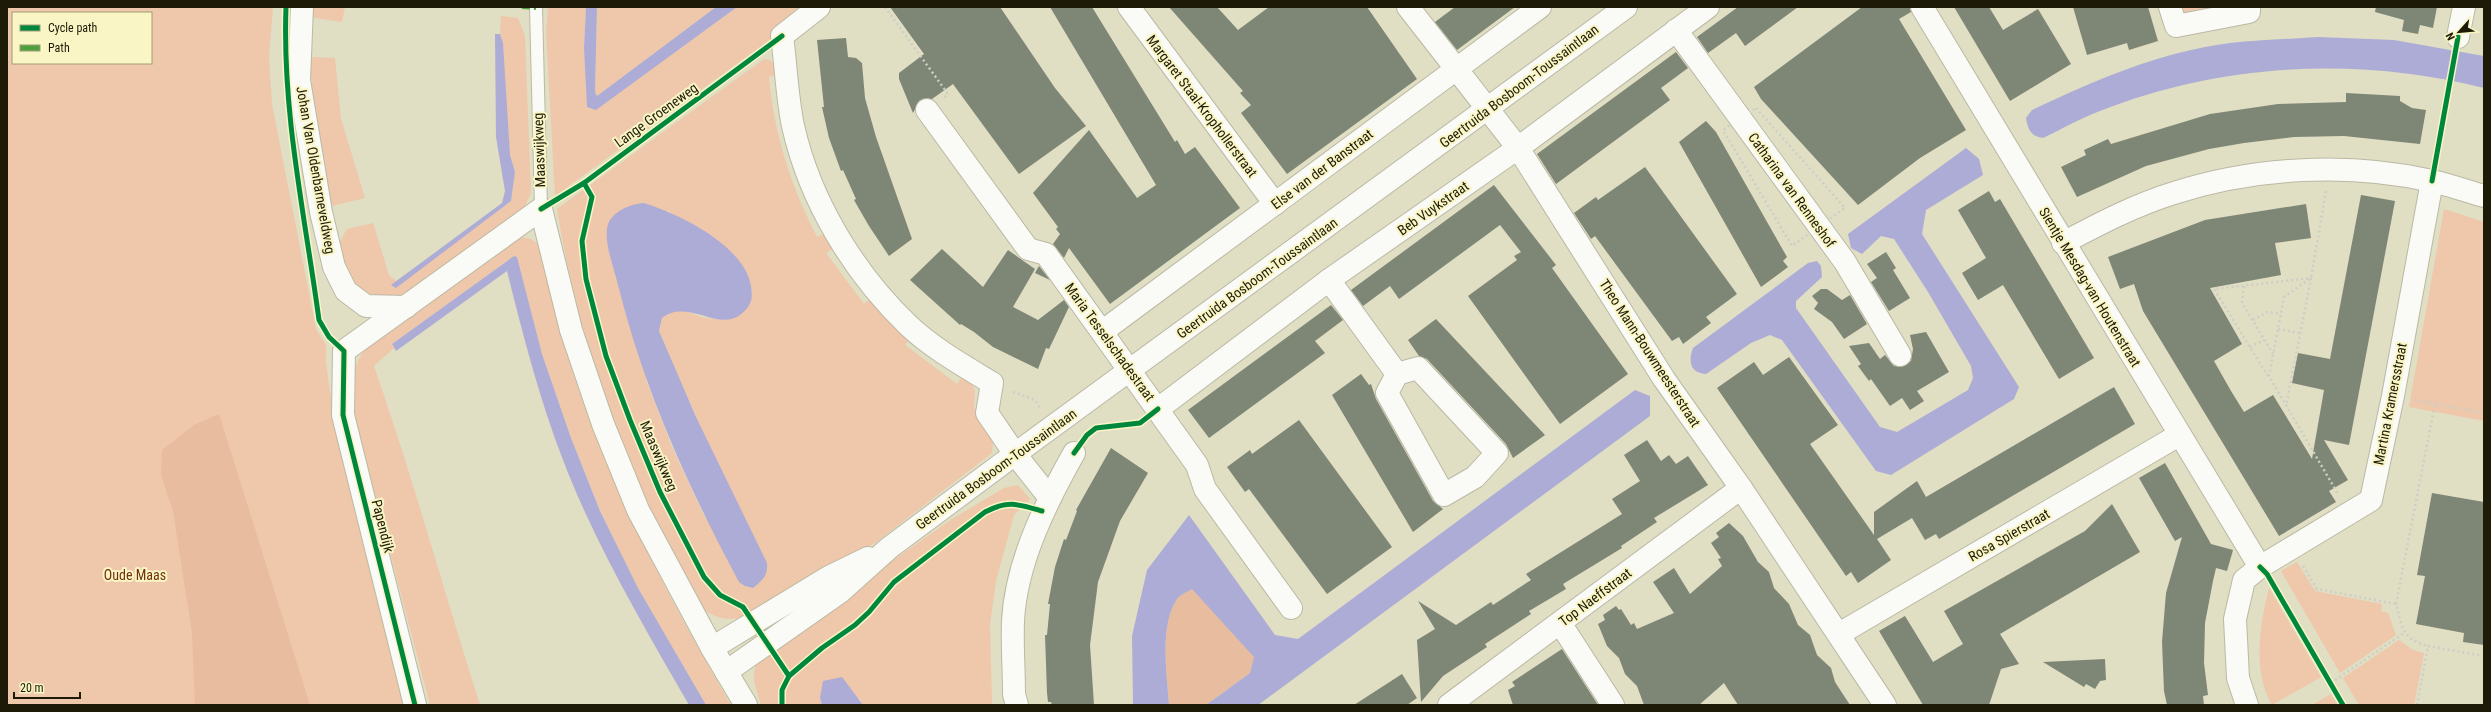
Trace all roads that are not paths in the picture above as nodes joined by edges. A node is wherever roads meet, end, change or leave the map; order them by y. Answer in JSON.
{"nodes":[{"id":1,"x":302,"y":7,"type":"edge"},
{"id":2,"x":536,"y":7,"type":"edge"},
{"id":3,"x":819,"y":7,"type":"edge"},
{"id":4,"x":1129,"y":7,"type":"edge"},
{"id":5,"x":1408,"y":7,"type":"edge"},
{"id":6,"x":1540,"y":7,"type":"edge"},
{"id":7,"x":1626,"y":7,"type":"edge"},
{"id":8,"x":1708,"y":7,"type":"edge"},
{"id":9,"x":1922,"y":7,"type":"edge"},
{"id":10,"x":2170,"y":7,"type":"edge"},
{"id":11,"x":2249,"y":7,"type":"edge"},
{"id":12,"x":2464,"y":7,"type":"edge"},
{"id":13,"x":1676,"y":30,"type":"junction"},
{"id":14,"x":2458,"y":37,"type":"dead end"},
{"id":15,"x":1456,"y":69,"type":"junction"},
{"id":16,"x":1487,"y":108,"type":"junction"},
{"id":17,"x":927,"y":110,"type":"road end"},
{"id":18,"x":1518,"y":148,"type":"junction"},
{"id":19,"x":2432,"y":181,"type":"junction"},
{"id":20,"x":2484,"y":196,"type":"edge"},
{"id":21,"x":1275,"y":204,"type":"junction"},
{"id":22,"x":541,"y":209,"type":"junction"},
{"id":23,"x":2063,"y":243,"type":"junction"},
{"id":24,"x":1329,"y":280,"type":"junction"},
{"id":25,"x":406,"y":307,"type":"junction"},
{"id":26,"x":1103,"y":331,"type":"junction"},
{"id":27,"x":1900,"y":355,"type":"dead end"},
{"id":28,"x":1130,"y":370,"type":"junction"},
{"id":29,"x":1397,"y":374,"type":"junction"},
{"id":30,"x":1158,"y":410,"type":"junction"},
{"id":31,"x":2179,"y":435,"type":"junction"},
{"id":32,"x":1074,"y":453,"type":"dead end"},
{"id":33,"x":1015,"y":454,"type":"junction"},
{"id":34,"x":1741,"y":488,"type":"junction"},
{"id":35,"x":1049,"y":497,"type":"junction"},
{"id":36,"x":889,"y":548,"type":"junction"},
{"id":37,"x":2260,"y":567,"type":"junction"},
{"id":38,"x":1291,"y":608,"type":"dead end"},
{"id":39,"x":1560,"y":623,"type":"junction"},
{"id":40,"x":1839,"y":634,"type":"junction"},
{"id":41,"x":712,"y":648,"type":"junction"},
{"id":42,"x":726,"y":672,"type":"junction"},
{"id":43,"x":1471,"y":699,"type":"edge"},
{"id":44,"x":415,"y":705,"type":"edge"},
{"id":45,"x":746,"y":705,"type":"edge"},
{"id":46,"x":1016,"y":705,"type":"edge"},
{"id":47,"x":1449,"y":705,"type":"edge"},
{"id":48,"x":1613,"y":705,"type":"edge"},
{"id":49,"x":1884,"y":705,"type":"edge"},
{"id":50,"x":2247,"y":705,"type":"edge"}],
"edges":[{"from":1,"to":25,"type":"street","name":"Johan Van Oldenbarneveldweg"},
{"from":2,"to":22,"type":"lane","name":"Maaswijkweg"},
{"from":3,"to":33,"type":"street"},
{"from":4,"to":21,"type":"street","name":"Margaret Staal-Krophollerstraat"},
{"from":5,"to":15,"type":"street","name":"Theo Mann-Bouwmeesterstraat"},
{"from":6,"to":15,"type":"street","name":"Else van der Banstraat"},
{"from":7,"to":16,"type":"street","name":"Geertruida Bosboom-Toussaintlaan"},
{"from":8,"to":13,"type":"street","name":"Beb Vuykstraat"},
{"from":9,"to":23,"type":"street","name":"Sientje Mesdag-van Houtenstraat"},
{"from":10,"to":11,"type":"street"},
{"from":12,"to":14,"type":"street"},
{"from":13,"to":18,"type":"street","name":"Beb Vuykstraat"},
{"from":13,"to":27,"type":"street","name":"Catharina van Renneshof"},
{"from":15,"to":16,"type":"street","name":"Theo Mann-Bouwmeesterstraat"},
{"from":15,"to":21,"type":"street","name":"Else van der Banstraat"},
{"from":16,"to":18,"type":"street","name":"Theo Mann-Bouwmeesterstraat"},
{"from":16,"to":28,"type":"street","name":"Geertruida Bosboom-Toussaintlaan"},
{"from":17,"to":26,"type":"street","name":"Maria Tesselschadestraat"},
{"from":18,"to":24,"type":"street","name":"Beb Vuykstraat"},
{"from":18,"to":34,"type":"street","name":"Theo Mann-Bouwmeesterstraat"},
{"from":19,"to":20,"type":"street"},
{"from":19,"to":23,"type":"street"},
{"from":19,"to":37,"type":"street","name":"Martina Kramersstraat"},
{"from":21,"to":26,"type":"street","name":"Else van der Banstraat"},
{"from":22,"to":25,"type":"street"},
{"from":22,"to":41,"type":"street","name":"Maaswijkweg"},
{"from":23,"to":31,"type":"street","name":"Sientje Mesdag-van Houtenstraat"},
{"from":24,"to":29,"type":"street"},
{"from":24,"to":30,"type":"street","name":"Beb Vuykstraat"},
{"from":25,"to":44,"type":"street","name":"Papendijk"},
{"from":26,"to":28,"type":"street","name":"Maria Tesselschadestraat"},
{"from":28,"to":30,"type":"street","name":"Maria Tesselschadestraat"},
{"from":28,"to":33,"type":"street","name":"Geertruida Bosboom-Toussaintlaan"},
{"from":29,"to":29,"type":"street"},
{"from":30,"to":38,"type":"street","name":"Maria Tesselschadestraat"},
{"from":31,"to":37,"type":"street","name":"Sientje Mesdag-van Houtenstraat"},
{"from":31,"to":40,"type":"street","name":"Rosa Spierstraat"},
{"from":32,"to":35,"type":"street"},
{"from":33,"to":35,"type":"street"},
{"from":33,"to":36,"type":"street","name":"Geertruida Bosboom-Toussaintlaan"},
{"from":34,"to":39,"type":"street","name":"Top Naeffstraat"},
{"from":34,"to":40,"type":"street","name":"Theo Mann-Bouwmeesterstraat"},
{"from":35,"to":46,"type":"street"},
{"from":36,"to":41,"type":"street","name":"Geertruida Bosboom-Toussaintlaan"},
{"from":36,"to":42,"type":"street","name":"Geertruida Bosboom-Toussaintlaan"},
{"from":37,"to":50,"type":"street"},
{"from":39,"to":43,"type":"street","name":"Top Naeffstraat"},
{"from":39,"to":48,"type":"street"},
{"from":40,"to":49,"type":"street","name":"Theo Mann-Bouwmeesterstraat"},
{"from":41,"to":42,"type":"street","name":"Maaswijkweg"},
{"from":42,"to":45,"type":"street","name":"Maaswijkweg"},
{"from":43,"to":47,"type":"street","name":"Top Naeffstraat"}]}
